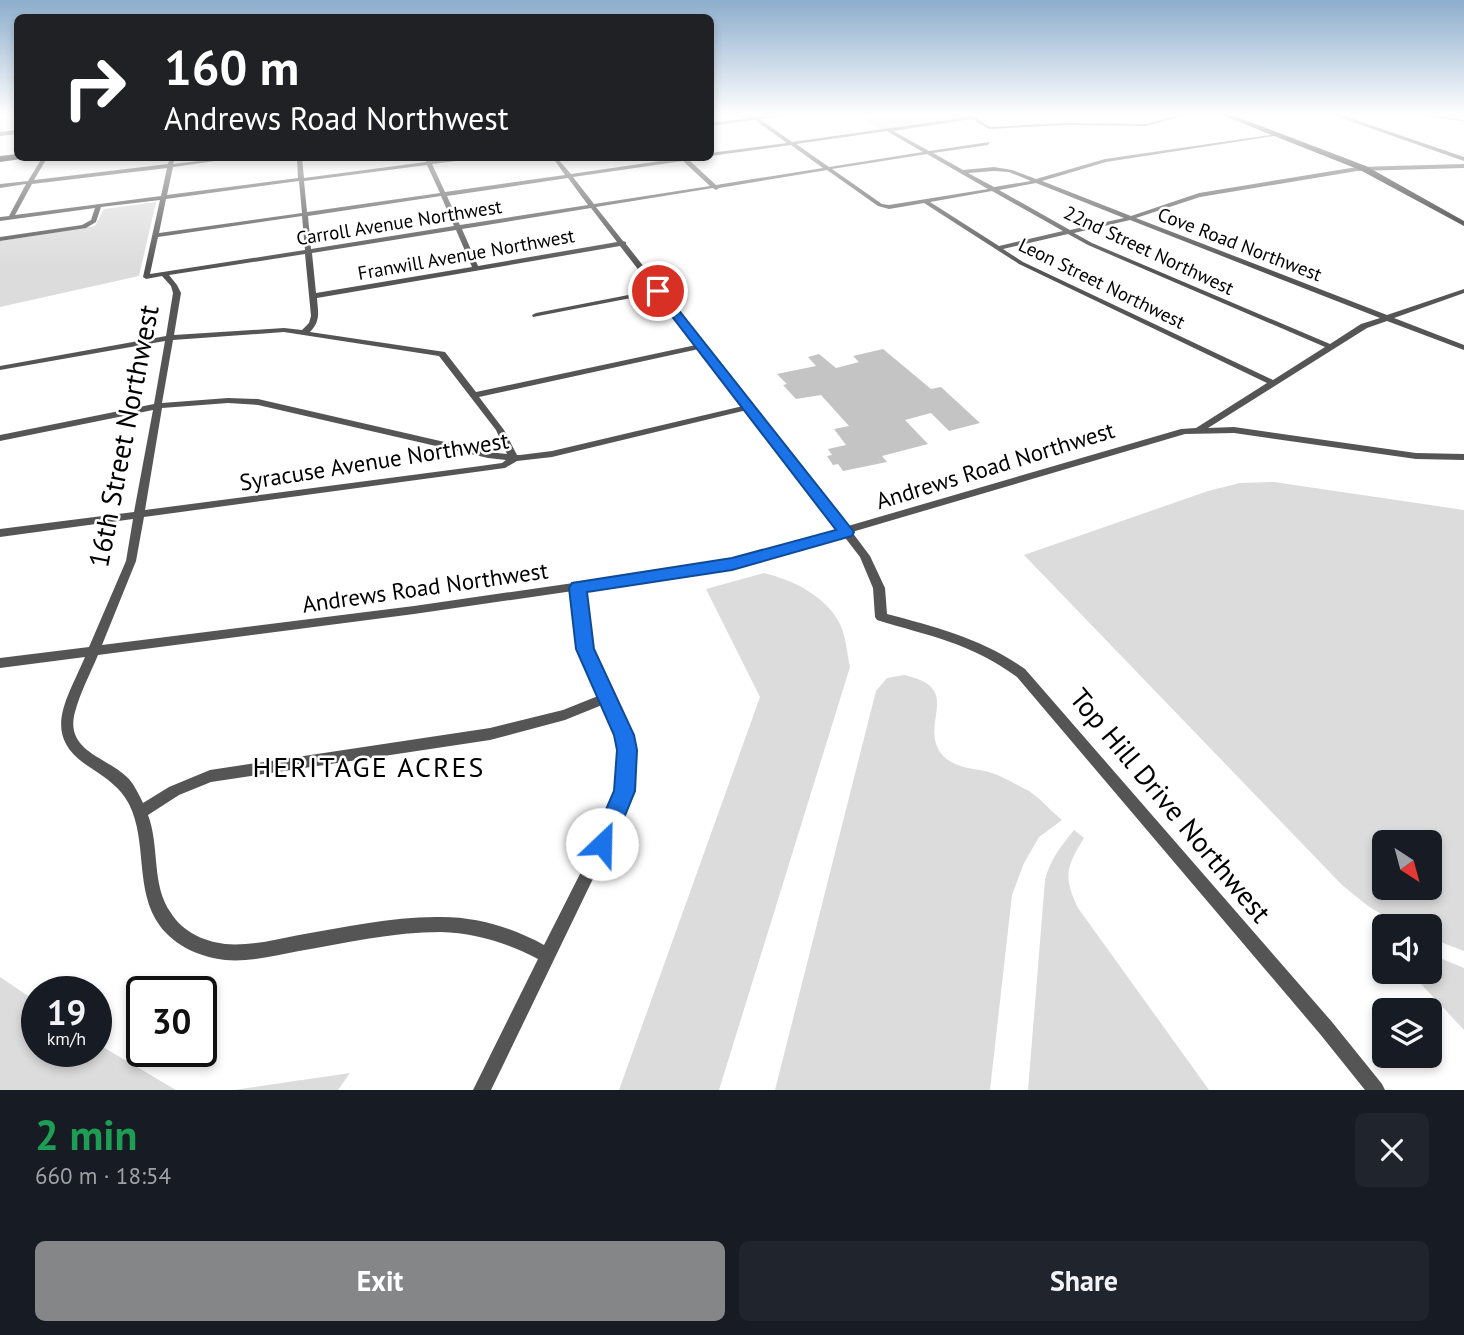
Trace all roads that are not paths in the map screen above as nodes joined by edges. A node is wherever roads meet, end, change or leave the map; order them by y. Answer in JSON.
{"nodes":[{"id":1,"x":40,"y":165,"type":"edge"},
{"id":2,"x":170,"y":165,"type":"joint"},
{"id":3,"x":300,"y":165,"type":"edge"},
{"id":4,"x":396,"y":165,"type":"edge"},
{"id":5,"x":430,"y":165,"type":"edge"},
{"id":6,"x":560,"y":165,"type":"edge"},
{"id":7,"x":640,"y":165,"type":"edge"},
{"id":8,"x":691,"y":165,"type":"edge"},
{"id":9,"x":821,"y":165,"type":"edge"},
{"id":10,"x":862,"y":165,"type":"edge"},
{"id":11,"x":950,"y":165,"type":"edge"},
{"id":12,"x":1092,"y":165,"type":"edge"},
{"id":13,"x":1354,"y":165,"type":"edge"},
{"id":14,"x":1464,"y":166,"type":"edge"},
{"id":15,"x":1365,"y":169,"type":"junction"},
{"id":16,"x":829,"y":170,"type":"junction"},
{"id":17,"x":963,"y":172,"type":"junction"},
{"id":18,"x":569,"y":176,"type":"junction"},
{"id":19,"x":302,"y":179,"type":"junction"},
{"id":20,"x":1037,"y":181,"type":"junction"},
{"id":21,"x":30,"y":183,"type":"junction"},
{"id":22,"x":0,"y":186,"type":"edge"},
{"id":23,"x":716,"y":188,"type":"junction"},
{"id":24,"x":993,"y":189,"type":"junction"},
{"id":25,"x":443,"y":194,"type":"junction"},
{"id":26,"x":163,"y":197,"type":"junction"},
{"id":27,"x":926,"y":202,"type":"junction"},
{"id":28,"x":99,"y":206,"type":"junction"},
{"id":29,"x":594,"y":207,"type":"junction"},
{"id":30,"x":304,"y":214,"type":"junction"},
{"id":31,"x":10,"y":217,"type":"junction"},
{"id":32,"x":1131,"y":218,"type":"junction"},
{"id":33,"x":0,"y":219,"type":"edge"},
{"id":34,"x":1464,"y":225,"type":"edge"},
{"id":35,"x":457,"y":228,"type":"junction"},
{"id":36,"x":1070,"y":233,"type":"junction"},
{"id":37,"x":154,"y":236,"type":"junction"},
{"id":38,"x":0,"y":239,"type":"edge"},
{"id":39,"x":624,"y":243,"type":"junction"},
{"id":40,"x":998,"y":248,"type":"junction"},
{"id":41,"x":308,"y":252,"type":"junction"},
{"id":42,"x":475,"y":268,"type":"junction"},
{"id":43,"x":164,"y":274,"type":"junction"},
{"id":44,"x":146,"y":277,"type":"joint"},
{"id":45,"x":658,"y":291,"type":"junction"},
{"id":46,"x":1464,"y":291,"type":"edge"},
{"id":47,"x":313,"y":296,"type":"junction"},
{"id":48,"x":536,"y":314,"type":"dead end"},
{"id":49,"x":1385,"y":317,"type":"junction"},
{"id":50,"x":305,"y":332,"type":"junction"},
{"id":51,"x":170,"y":338,"type":"junction"},
{"id":52,"x":702,"y":346,"type":"junction"},
{"id":53,"x":1328,"y":346,"type":"junction"},
{"id":54,"x":1464,"y":348,"type":"edge"},
{"id":55,"x":0,"y":368,"type":"edge"},
{"id":56,"x":1271,"y":382,"type":"junction"},
{"id":57,"x":475,"y":395,"type":"junction"},
{"id":58,"x":749,"y":407,"type":"junction"},
{"id":59,"x":157,"y":408,"type":"junction"},
{"id":60,"x":1200,"y":429,"type":"junction"},
{"id":61,"x":0,"y":438,"type":"edge"},
{"id":62,"x":1464,"y":457,"type":"edge"},
{"id":63,"x":514,"y":458,"type":"junction"},
{"id":64,"x":138,"y":515,"type":"junction"},
{"id":65,"x":846,"y":532,"type":"junction"},
{"id":66,"x":0,"y":533,"type":"edge"},
{"id":67,"x":578,"y":588,"type":"junction"},
{"id":68,"x":94,"y":651,"type":"junction"},
{"id":69,"x":0,"y":663,"type":"edge"},
{"id":70,"x":606,"y":698,"type":"junction"},
{"id":71,"x":141,"y":812,"type":"junction"},
{"id":72,"x":548,"y":956,"type":"junction"},
{"id":73,"x":482,"y":1090,"type":"edge"},
{"id":74,"x":1376,"y":1090,"type":"edge"}],
"edges":[{"from":1,"to":21,"type":"street"},
{"from":2,"to":21,"type":"street"},
{"from":2,"to":26,"type":"street","name":"16th Street Northwest"},
{"from":3,"to":19,"type":"street"},
{"from":4,"to":19,"type":"street"},
{"from":5,"to":25,"type":"street"},
{"from":6,"to":18,"type":"street"},
{"from":7,"to":18,"type":"street"},
{"from":8,"to":23,"type":"street"},
{"from":9,"to":16,"type":"street"},
{"from":10,"to":16,"type":"street","name":"Carroll Avenue Northwest"},
{"from":11,"to":17,"type":"street","name":"22nd Street Northwest"},
{"from":12,"to":20,"type":"street"},
{"from":13,"to":15,"type":"main road"},
{"from":14,"to":15,"type":"street"},
{"from":15,"to":32,"type":"street"},
{"from":15,"to":34,"type":"main road"},
{"from":16,"to":23,"type":"street","name":"Carroll Avenue Northwest"},
{"from":16,"to":27,"type":"street"},
{"from":17,"to":20,"type":"street","name":"Cove Road Northwest"},
{"from":17,"to":24,"type":"street","name":"22nd Street Northwest"},
{"from":18,"to":25,"type":"street"},
{"from":18,"to":29,"type":"street"},
{"from":19,"to":26,"type":"street"},
{"from":19,"to":30,"type":"street"},
{"from":20,"to":24,"type":"street"},
{"from":20,"to":32,"type":"street","name":"Cove Road Northwest"},
{"from":21,"to":22,"type":"street"},
{"from":21,"to":31,"type":"street"},
{"from":23,"to":29,"type":"street","name":"Carroll Avenue Northwest"},
{"from":24,"to":27,"type":"street"},
{"from":24,"to":36,"type":"street","name":"22nd Street Northwest"},
{"from":25,"to":30,"type":"street"},
{"from":25,"to":35,"type":"street"},
{"from":26,"to":28,"type":"street"},
{"from":26,"to":37,"type":"street","name":"16th Street Northwest"},
{"from":27,"to":40,"type":"street","name":"Leon Street Northwest"},
{"from":28,"to":31,"type":"street"},
{"from":28,"to":38,"type":"street"},
{"from":29,"to":35,"type":"street","name":"Carroll Avenue Northwest"},
{"from":29,"to":39,"type":"street"},
{"from":30,"to":37,"type":"street"},
{"from":30,"to":41,"type":"street"},
{"from":31,"to":33,"type":"street"},
{"from":32,"to":36,"type":"street"},
{"from":32,"to":49,"type":"street","name":"Cove Road Northwest"},
{"from":35,"to":41,"type":"street","name":"Carroll Avenue Northwest"},
{"from":35,"to":42,"type":"street"},
{"from":36,"to":40,"type":"street"},
{"from":36,"to":53,"type":"street","name":"22nd Street Northwest"},
{"from":37,"to":44,"type":"street","name":"16th Street Northwest"},
{"from":39,"to":42,"type":"street","name":"Franwill Avenue Northwest"},
{"from":39,"to":45,"type":"street"},
{"from":40,"to":56,"type":"street","name":"Leon Street Northwest"},
{"from":41,"to":43,"type":"street","name":"Carroll Avenue Northwest"},
{"from":41,"to":47,"type":"street"},
{"from":42,"to":47,"type":"street","name":"Franwill Avenue Northwest"},
{"from":43,"to":44,"type":"street","name":"Carroll Avenue Northwest"},
{"from":43,"to":51,"type":"street","name":"16th Street Northwest"},
{"from":45,"to":48,"type":"street"},
{"from":45,"to":52,"type":"street"},
{"from":46,"to":49,"type":"street"},
{"from":47,"to":50,"type":"street"},
{"from":49,"to":53,"type":"street"},
{"from":49,"to":54,"type":"street","name":"Cove Road Northwest"},
{"from":50,"to":51,"type":"street"},
{"from":50,"to":57,"type":"street"},
{"from":51,"to":55,"type":"street"},
{"from":51,"to":59,"type":"street","name":"16th Street Northwest"},
{"from":52,"to":57,"type":"street"},
{"from":52,"to":58,"type":"street"},
{"from":53,"to":56,"type":"street"},
{"from":56,"to":60,"type":"street"},
{"from":57,"to":63,"type":"street"},
{"from":58,"to":63,"type":"street","name":"Syracuse Avenue Northwest"},
{"from":58,"to":65,"type":"street"},
{"from":59,"to":61,"type":"street"},
{"from":59,"to":63,"type":"street"},
{"from":59,"to":64,"type":"street","name":"16th Street Northwest"},
{"from":60,"to":62,"type":"street","name":"Andrews Road Northwest"},
{"from":60,"to":65,"type":"street","name":"Andrews Road Northwest"},
{"from":63,"to":64,"type":"street","name":"Syracuse Avenue Northwest"},
{"from":64,"to":66,"type":"street","name":"Syracuse Avenue Northwest"},
{"from":64,"to":68,"type":"street","name":"16th Street Northwest"},
{"from":65,"to":67,"type":"street","name":"Andrews Road Northwest"},
{"from":65,"to":74,"type":"street","name":"Top Hill Drive Northwest"},
{"from":67,"to":68,"type":"street","name":"Andrews Road Northwest"},
{"from":67,"to":70,"type":"street"},
{"from":68,"to":69,"type":"street","name":"Andrews Road Northwest"},
{"from":68,"to":71,"type":"street","name":"16th Street Northwest"},
{"from":70,"to":71,"type":"street"},
{"from":70,"to":72,"type":"street"},
{"from":71,"to":72,"type":"street","name":"16th Street Northwest"},
{"from":72,"to":73,"type":"street"}]}
